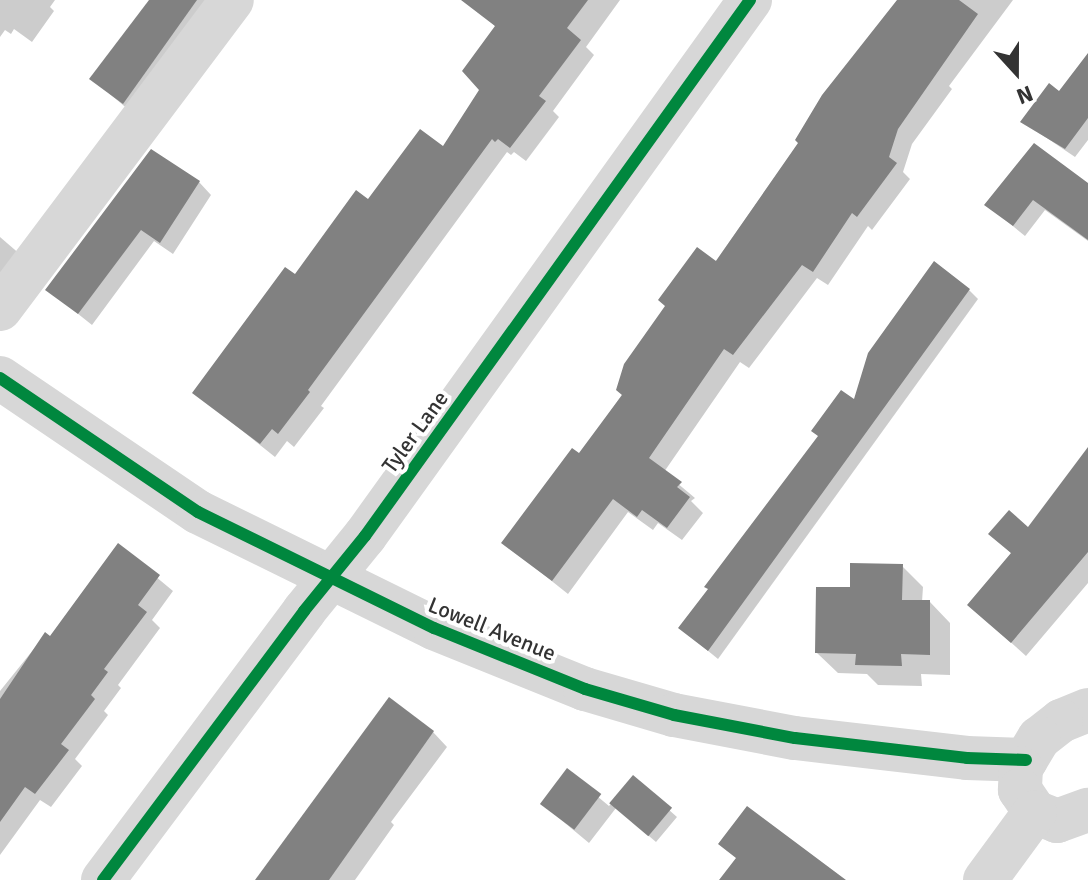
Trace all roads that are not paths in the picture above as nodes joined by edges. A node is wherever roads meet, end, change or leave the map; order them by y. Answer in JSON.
{"nodes":[{"id":1,"x":232,"y":0,"type":"edge"},
{"id":2,"x":750,"y":0,"type":"edge"},
{"id":3,"x":0,"y":309,"type":"edge"},
{"id":4,"x":0,"y":378,"type":"edge"},
{"id":5,"x":331,"y":580,"type":"junction"},
{"id":6,"x":1088,"y":710,"type":"edge"},
{"id":7,"x":1026,"y":760,"type":"junction"},
{"id":8,"x":1088,"y":810,"type":"edge"},
{"id":9,"x":1035,"y":812,"type":"junction"},
{"id":10,"x":103,"y":880,"type":"edge"},
{"id":11,"x":985,"y":880,"type":"edge"}],
"edges":[{"from":1,"to":3,"type":"street"},
{"from":2,"to":5,"type":"street","name":"Tyler Lane"},
{"from":4,"to":5,"type":"street","name":"Lowell Avenue"},
{"from":5,"to":7,"type":"street","name":"Lowell Avenue"},
{"from":5,"to":10,"type":"street","name":"Tyler Lane"},
{"from":6,"to":7,"type":"street"},
{"from":7,"to":9,"type":"street"},
{"from":8,"to":9,"type":"street"},
{"from":9,"to":11,"type":"street"}]}
